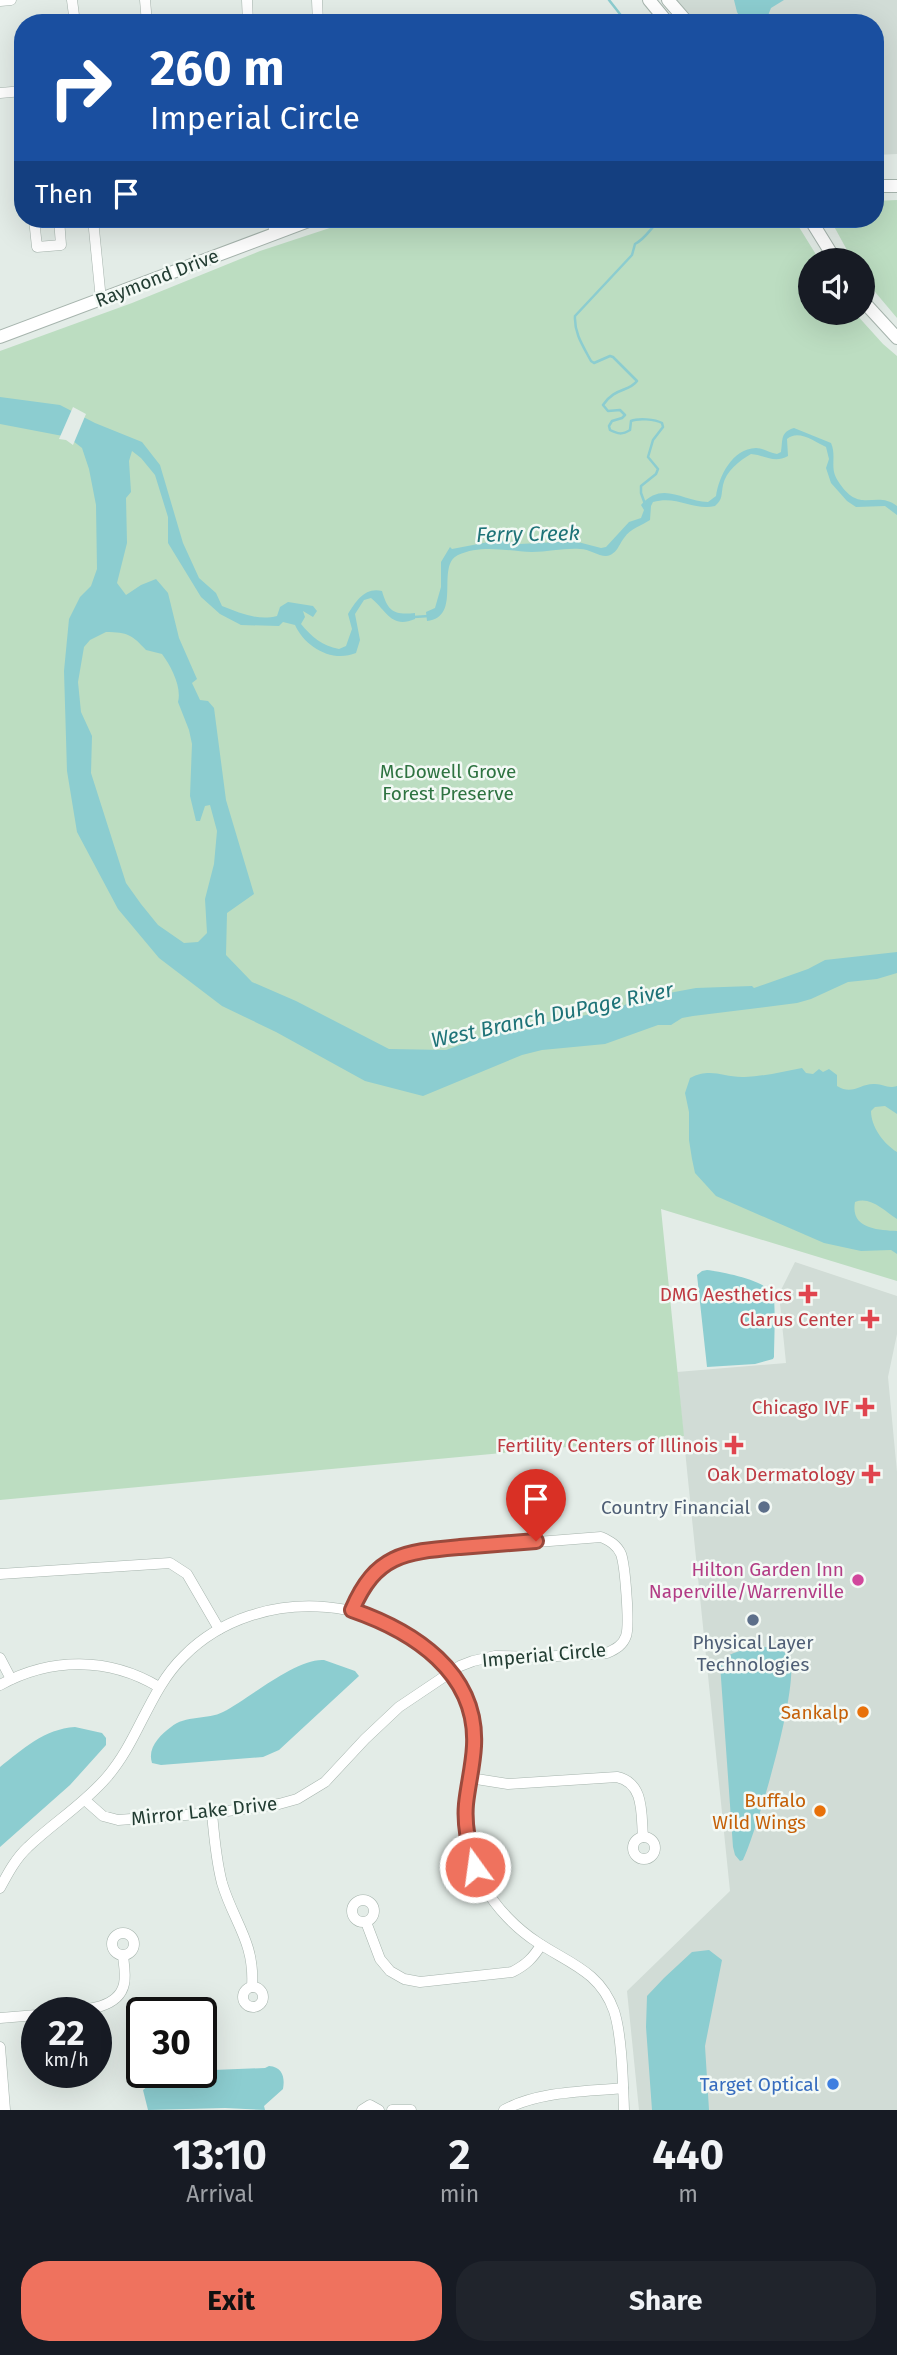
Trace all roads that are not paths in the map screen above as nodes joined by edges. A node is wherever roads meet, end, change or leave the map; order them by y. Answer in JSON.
{"nodes":[{"id":1,"x":11,"y":0,"type":"edge"},
{"id":2,"x":649,"y":0,"type":"edge"},
{"id":3,"x":668,"y":0,"type":"edge"},
{"id":4,"x":0,"y":1,"type":"edge"},
{"id":5,"x":661,"y":14,"type":"edge"},
{"id":6,"x":680,"y":14,"type":"edge"},
{"id":7,"x":35,"y":228,"type":"edge"},
{"id":8,"x":60,"y":228,"type":"edge"},
{"id":9,"x":94,"y":228,"type":"edge"},
{"id":10,"x":278,"y":228,"type":"edge"},
{"id":11,"x":816,"y":228,"type":"edge"},
{"id":12,"x":828,"y":248,"type":"edge"},
{"id":13,"x":101,"y":300,"type":"junction"},
{"id":14,"x":875,"y":314,"type":"edge"},
{"id":15,"x":0,"y":337,"type":"edge"},
{"id":16,"x":897,"y":338,"type":"edge"},
{"id":17,"x":0,"y":1574,"type":"edge"},
{"id":18,"x":352,"y":1610,"type":"junction"},
{"id":19,"x":219,"y":1629,"type":"junction"},
{"id":20,"x":0,"y":1658,"type":"edge"},
{"id":21,"x":449,"y":1672,"type":"junction"},
{"id":22,"x":11,"y":1679,"type":"junction"},
{"id":23,"x":0,"y":1685,"type":"edge"},
{"id":24,"x":159,"y":1687,"type":"junction"},
{"id":25,"x":470,"y":1778,"type":"junction"},
{"id":26,"x":86,"y":1801,"type":"junction"},
{"id":27,"x":212,"y":1813,"type":"junction"},
{"id":28,"x":643,"y":1838,"type":"dead end"},
{"id":29,"x":0,"y":1888,"type":"edge"},
{"id":30,"x":366,"y":1922,"type":"dead end"},
{"id":31,"x":541,"y":1945,"type":"junction"},
{"id":32,"x":123,"y":1956,"type":"dead end"},
{"id":33,"x":252,"y":1987,"type":"dead end"},
{"id":34,"x":112,"y":2000,"type":"edge"},
{"id":35,"x":21,"y":2016,"type":"edge"},
{"id":36,"x":0,"y":2018,"type":"edge"},
{"id":37,"x":0,"y":2047,"type":"edge"},
{"id":38,"x":623,"y":2088,"type":"junction"},
{"id":39,"x":5,"y":2110,"type":"edge"},
{"id":40,"x":362,"y":2110,"type":"edge"},
{"id":41,"x":379,"y":2110,"type":"edge"},
{"id":42,"x":392,"y":2110,"type":"edge"},
{"id":43,"x":411,"y":2110,"type":"edge"},
{"id":44,"x":504,"y":2110,"type":"edge"},
{"id":45,"x":624,"y":2110,"type":"edge"}],
"edges":[{"from":1,"to":4,"type":"street"},
{"from":2,"to":5,"type":"street"},
{"from":3,"to":6,"type":"street"},
{"from":7,"to":8,"type":"street"},
{"from":9,"to":13,"type":"street"},
{"from":10,"to":13,"type":"street","name":"Raymond Drive"},
{"from":11,"to":12,"type":"street"},
{"from":13,"to":15,"type":"street","name":"Raymond Drive"},
{"from":14,"to":16,"type":"street"},
{"from":17,"to":19,"type":"street"},
{"from":18,"to":19,"type":"street"},
{"from":18,"to":21,"type":"street"},
{"from":18,"to":21,"type":"street","name":"Imperial Circle"},
{"from":19,"to":24,"type":"street"},
{"from":20,"to":22,"type":"street"},
{"from":21,"to":25,"type":"street"},
{"from":21,"to":27,"type":"street","name":"Mirror Lake Drive"},
{"from":22,"to":23,"type":"street"},
{"from":22,"to":24,"type":"street"},
{"from":24,"to":26,"type":"street"},
{"from":25,"to":28,"type":"street"},
{"from":25,"to":31,"type":"street"},
{"from":26,"to":27,"type":"street","name":"Mirror Lake Drive"},
{"from":26,"to":29,"type":"street"},
{"from":27,"to":33,"type":"street"},
{"from":30,"to":31,"type":"street"},
{"from":31,"to":38,"type":"street"},
{"from":32,"to":34,"type":"street"},
{"from":35,"to":36,"type":"street"},
{"from":37,"to":39,"type":"street"},
{"from":38,"to":44,"type":"street"},
{"from":38,"to":45,"type":"street"},
{"from":40,"to":41,"type":"street"},
{"from":42,"to":43,"type":"street"}]}
